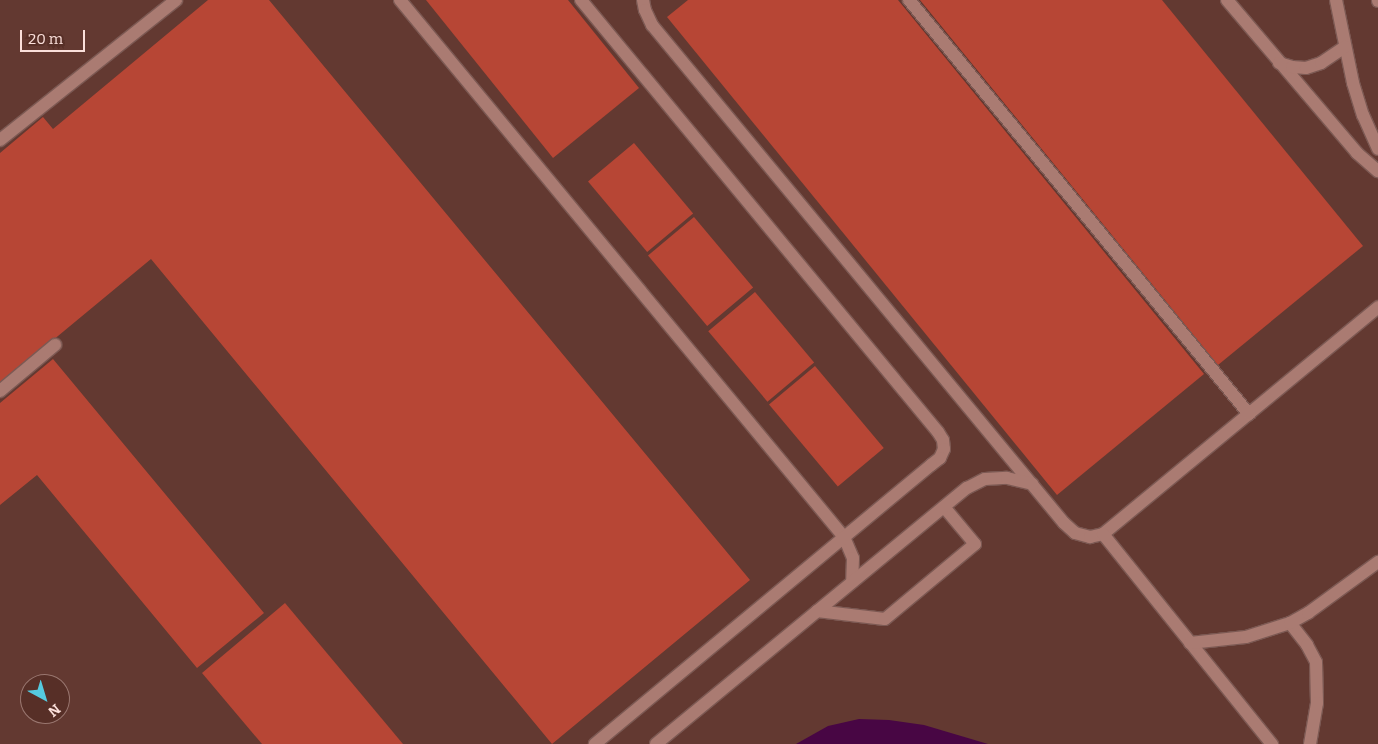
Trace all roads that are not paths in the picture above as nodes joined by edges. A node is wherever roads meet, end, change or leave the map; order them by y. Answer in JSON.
{"nodes":[{"id":1,"x":176,"y":0,"type":"edge"},
{"id":2,"x":400,"y":0,"type":"edge"},
{"id":3,"x":580,"y":0,"type":"edge"},
{"id":4,"x":643,"y":0,"type":"edge"},
{"id":5,"x":909,"y":0,"type":"edge"},
{"id":6,"x":1227,"y":0,"type":"edge"},
{"id":7,"x":1336,"y":0,"type":"edge"},
{"id":8,"x":1345,"y":46,"type":"junction"},
{"id":9,"x":1279,"y":63,"type":"junction"},
{"id":10,"x":0,"y":140,"type":"edge"},
{"id":11,"x":1378,"y":149,"type":"edge"},
{"id":12,"x":1378,"y":171,"type":"edge"},
{"id":13,"x":1378,"y":308,"type":"edge"},
{"id":14,"x":55,"y":345,"type":"dead end"},
{"id":15,"x":0,"y":391,"type":"edge"},
{"id":16,"x":1249,"y":414,"type":"junction"},
{"id":17,"x":1032,"y":484,"type":"junction"},
{"id":18,"x":944,"y":507,"type":"junction"},
{"id":19,"x":1103,"y":534,"type":"junction"},
{"id":20,"x":844,"y":537,"type":"junction"},
{"id":21,"x":1378,"y":562,"type":"edge"},
{"id":22,"x":852,"y":582,"type":"junction"},
{"id":23,"x":817,"y":611,"type":"junction"},
{"id":24,"x":1290,"y":623,"type":"junction"},
{"id":25,"x":1190,"y":643,"type":"junction"},
{"id":26,"x":595,"y":744,"type":"edge"},
{"id":27,"x":656,"y":744,"type":"edge"},
{"id":28,"x":1272,"y":744,"type":"edge"},
{"id":29,"x":1310,"y":744,"type":"edge"}],
"edges":[{"from":1,"to":10,"type":"lane"},
{"from":2,"to":20,"type":"lane"},
{"from":3,"to":20,"type":"lane"},
{"from":4,"to":17,"type":"lane"},
{"from":5,"to":16,"type":"lane"},
{"from":6,"to":9,"type":"lane"},
{"from":7,"to":8,"type":"lane"},
{"from":8,"to":9,"type":"lane"},
{"from":8,"to":11,"type":"lane"},
{"from":9,"to":12,"type":"lane"},
{"from":13,"to":16,"type":"lane"},
{"from":14,"to":15,"type":"lane"},
{"from":16,"to":19,"type":"lane"},
{"from":17,"to":18,"type":"lane"},
{"from":17,"to":19,"type":"lane"},
{"from":18,"to":22,"type":"lane"},
{"from":18,"to":23,"type":"lane"},
{"from":19,"to":25,"type":"lane"},
{"from":20,"to":22,"type":"lane"},
{"from":20,"to":26,"type":"lane"},
{"from":21,"to":24,"type":"lane"},
{"from":22,"to":23,"type":"lane"},
{"from":23,"to":27,"type":"lane"},
{"from":24,"to":25,"type":"lane"},
{"from":24,"to":29,"type":"lane"},
{"from":25,"to":28,"type":"lane"}]}
